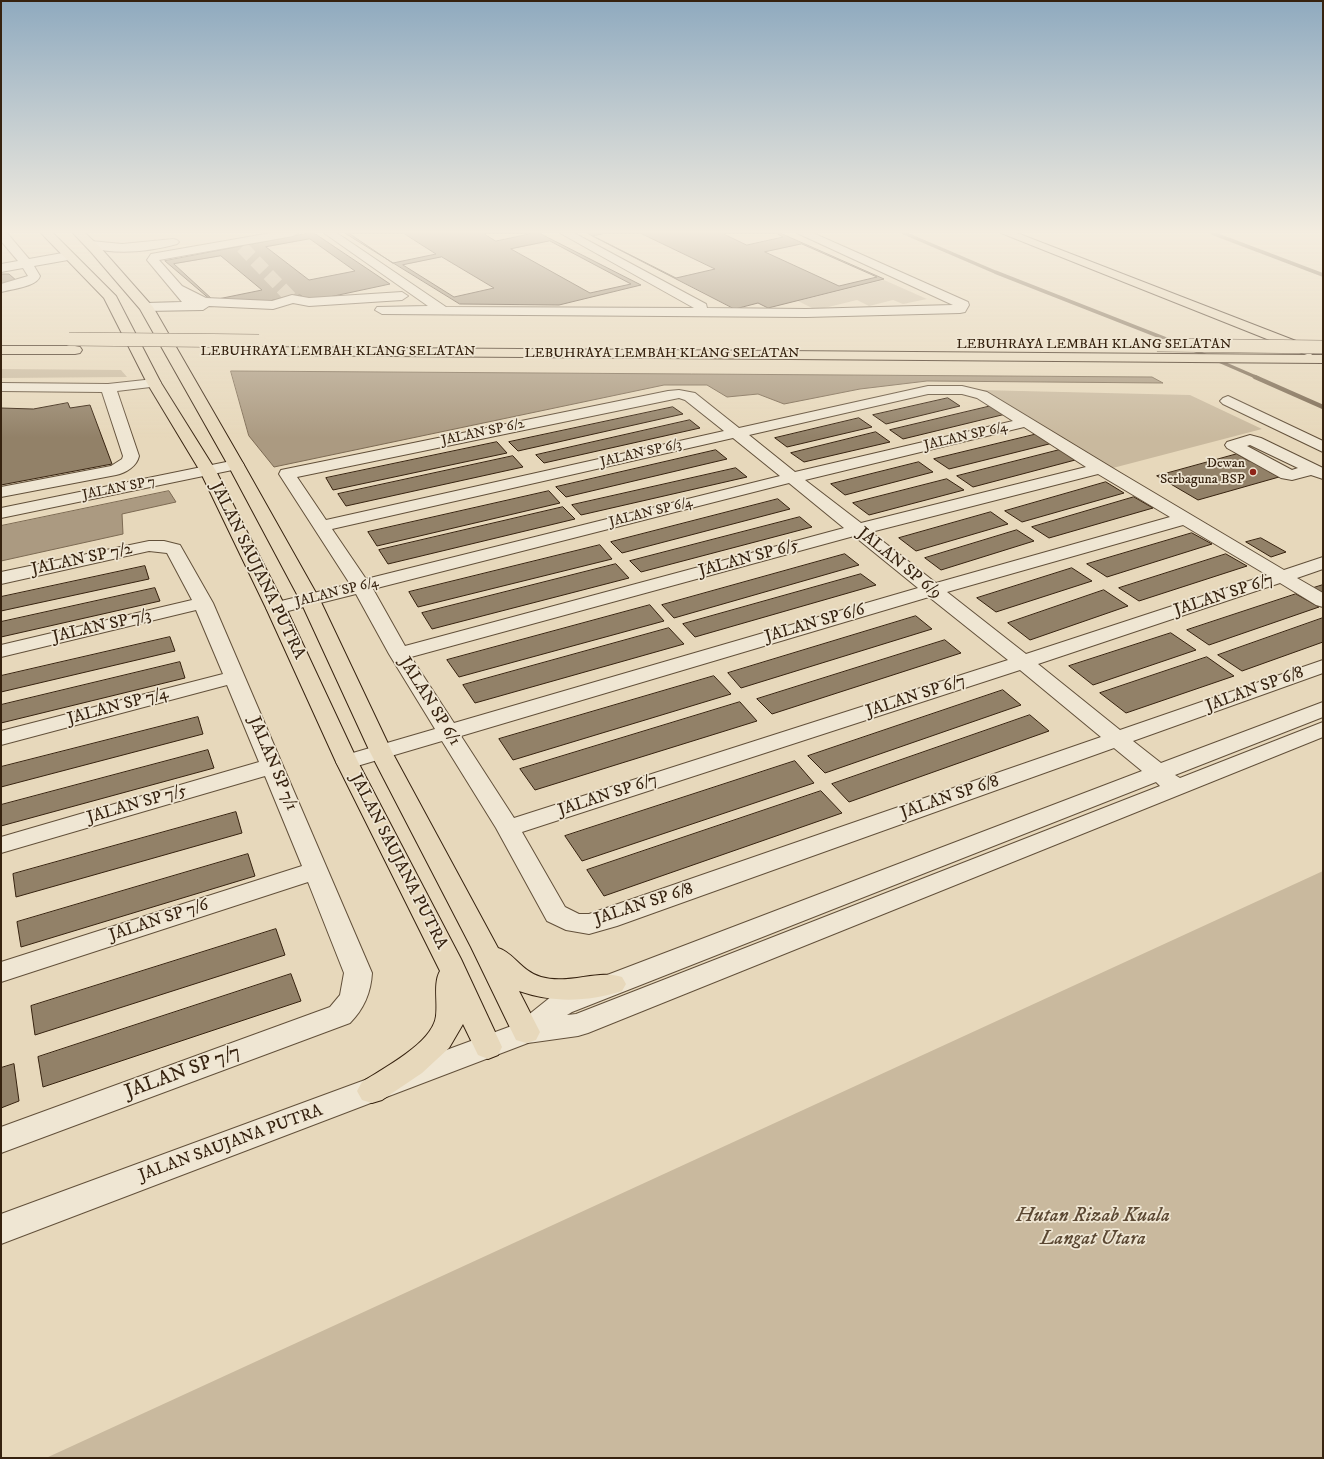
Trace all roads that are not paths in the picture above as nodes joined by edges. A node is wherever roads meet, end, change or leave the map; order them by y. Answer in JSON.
{"nodes":[{"id":1,"x":113,"y":301,"type":"edge"},
{"id":2,"x":141,"y":301,"type":"edge"},
{"id":3,"x":188,"y":301,"type":"edge"},
{"id":4,"x":201,"y":301,"type":"edge"},
{"id":5,"x":329,"y":301,"type":"edge"},
{"id":6,"x":429,"y":301,"type":"edge"},
{"id":7,"x":691,"y":301,"type":"edge"},
{"id":8,"x":952,"y":301,"type":"edge"},
{"id":9,"x":1179,"y":301,"type":"edge"},
{"id":10,"x":790,"y":302,"type":"dead end"},
{"id":11,"x":192,"y":306,"type":"junction"},
{"id":12,"x":146,"y":307,"type":"junction"},
{"id":13,"x":293,"y":308,"type":"junction"},
{"id":14,"x":382,"y":310,"type":"junction"},
{"id":15,"x":442,"y":310,"type":"junction"},
{"id":16,"x":366,"y":311,"type":"dead end"},
{"id":17,"x":353,"y":312,"type":"dead end"},
{"id":18,"x":699,"y":313,"type":"junction"},
{"id":19,"x":806,"y":313,"type":"junction"},
{"id":20,"x":1301,"y":333,"type":"dead end"},
{"id":21,"x":1,"y":338,"type":"edge"},
{"id":22,"x":1323,"y":342,"type":"edge"},
{"id":23,"x":72,"y":344,"type":"junction"},
{"id":24,"x":258,"y":346,"type":"junction"},
{"id":25,"x":1323,"y":347,"type":"edge"},
{"id":26,"x":1,"y":350,"type":"edge"},
{"id":27,"x":1323,"y":358,"type":"edge"},
{"id":28,"x":154,"y":383,"type":"junction"},
{"id":29,"x":1,"y":387,"type":"edge"},
{"id":30,"x":108,"y":388,"type":"junction"},
{"id":31,"x":679,"y":394,"type":"joint"},
{"id":32,"x":1228,"y":402,"type":"dead end"},
{"id":33,"x":1027,"y":422,"type":"junction"},
{"id":34,"x":735,"y":433,"type":"junction"},
{"id":35,"x":1323,"y":447,"type":"edge"},
{"id":36,"x":236,"y":466,"type":"junction"},
{"id":37,"x":1100,"y":468,"type":"junction"},
{"id":38,"x":208,"y":471,"type":"junction"},
{"id":39,"x":287,"y":474,"type":"joint"},
{"id":40,"x":791,"y":478,"type":"junction"},
{"id":41,"x":1,"y":492,"type":"edge"},
{"id":42,"x":1,"y":513,"type":"edge"},
{"id":43,"x":1184,"y":519,"type":"junction"},
{"id":44,"x":322,"y":526,"type":"junction"},
{"id":45,"x":856,"y":530,"type":"junction"},
{"id":46,"x":164,"y":546,"type":"joint"},
{"id":47,"x":1323,"y":563,"type":"edge"},
{"id":48,"x":1284,"y":576,"type":"junction"},
{"id":49,"x":1,"y":578,"type":"edge"},
{"id":50,"x":362,"y":587,"type":"junction"},
{"id":51,"x":931,"y":590,"type":"junction"},
{"id":52,"x":310,"y":600,"type":"junction"},
{"id":53,"x":1323,"y":601,"type":"edge"},
{"id":54,"x":203,"y":603,"type":"junction"},
{"id":55,"x":276,"y":608,"type":"junction"},
{"id":56,"x":1,"y":650,"type":"edge"},
{"id":57,"x":399,"y":654,"type":"junction"},
{"id":58,"x":1023,"y":662,"type":"junction"},
{"id":59,"x":1323,"y":666,"type":"edge"},
{"id":60,"x":235,"y":677,"type":"junction"},
{"id":61,"x":1323,"y":709,"type":"edge"},
{"id":62,"x":1323,"y":728,"type":"edge"},
{"id":63,"x":448,"y":732,"type":"junction"},
{"id":64,"x":1,"y":738,"type":"edge"},
{"id":65,"x":1116,"y":739,"type":"junction"},
{"id":66,"x":381,"y":752,"type":"junction"},
{"id":67,"x":347,"y":762,"type":"junction"},
{"id":68,"x":272,"y":766,"type":"junction"},
{"id":69,"x":1158,"y":773,"type":"junction"},
{"id":70,"x":1177,"y":788,"type":"junction"},
{"id":71,"x":508,"y":828,"type":"junction"},
{"id":72,"x":1,"y":845,"type":"edge"},
{"id":73,"x":316,"y":870,"type":"junction"},
{"id":74,"x":575,"y":923,"type":"joint"},
{"id":75,"x":484,"y":947,"type":"junction"},
{"id":76,"x":448,"y":959,"type":"junction"},
{"id":77,"x":1,"y":972,"type":"edge"},
{"id":78,"x":612,"y":984,"type":"junction"},
{"id":79,"x":356,"y":993,"type":"joint"},
{"id":80,"x":526,"y":1032,"type":"junction"},
{"id":81,"x":488,"y":1047,"type":"junction"},
{"id":82,"x":372,"y":1091,"type":"junction"},
{"id":83,"x":1,"y":1140,"type":"edge"},
{"id":84,"x":1,"y":1229,"type":"edge"}],
"edges":[{"from":1,"to":28,"type":"main road","name":"JALAN SAUJANA PUTRA"},
{"from":2,"to":12,"type":"main road","name":"JALAN SAUJANA PUTRA"},
{"from":3,"to":11,"type":"street"},
{"from":4,"to":13,"type":"street"},
{"from":5,"to":13,"type":"street"},
{"from":6,"to":15,"type":"street"},
{"from":7,"to":18,"type":"street"},
{"from":8,"to":19,"type":"street"},
{"from":9,"to":27,"type":"main road"},
{"from":10,"to":19,"type":"street"},
{"from":11,"to":12,"type":"street"},
{"from":11,"to":13,"type":"street"},
{"from":12,"to":36,"type":"main road","name":"JALAN SAUJANA PUTRA"},
{"from":13,"to":14,"type":"street"},
{"from":13,"to":17,"type":"street"},
{"from":14,"to":15,"type":"street"},
{"from":14,"to":16,"type":"street"},
{"from":15,"to":18,"type":"street"},
{"from":18,"to":19,"type":"street"},
{"from":20,"to":22,"type":"main road"},
{"from":21,"to":23,"type":"main road","name":"LEBUHRAYA LEMBAH KLANG SELATAN"},
{"from":23,"to":24,"type":"main road","name":"LEBUHRAYA LEMBAH KLANG SELATAN"},
{"from":23,"to":26,"type":"main road","name":"LEBUHRAYA LEMBAH KLANG SELATAN"},
{"from":24,"to":25,"type":"main road","name":"LEBUHRAYA LEMBAH KLANG SELATAN","bridge":true},
{"from":24,"to":27,"type":"main road","name":"LEBUHRAYA LEMBAH KLANG SELATAN"},
{"from":28,"to":30,"type":"street"},
{"from":28,"to":38,"type":"main road","name":"JALAN SAUJANA PUTRA"},
{"from":29,"to":30,"type":"street"},
{"from":30,"to":41,"type":"street"},
{"from":31,"to":34,"type":"street","name":"JALAN SP 6/9"},
{"from":31,"to":39,"type":"street","name":"JALAN SP 6/2"},
{"from":32,"to":35,"type":"street"},
{"from":33,"to":34,"type":"street","name":"JALAN SP 6/3"},
{"from":33,"to":37,"type":"street","name":"JALAN SP 6/3"},
{"from":33,"to":40,"type":"street","name":"JALAN SP 6/4"},
{"from":34,"to":40,"type":"street","name":"JALAN SP 6/9"},
{"from":34,"to":44,"type":"street","name":"JALAN SP 6/3"},
{"from":36,"to":38,"type":"street","name":"JALAN SP 7"},
{"from":36,"to":52,"type":"main road","name":"JALAN SAUJANA PUTRA"},
{"from":37,"to":43,"type":"street","name":"JALAN SP 6/3"},
{"from":37,"to":45,"type":"street","name":"JALAN SP 6/5"},
{"from":38,"to":42,"type":"street","name":"JALAN SP 7"},
{"from":38,"to":55,"type":"main road","name":"JALAN SAUJANA PUTRA"},
{"from":39,"to":44,"type":"street","name":"JALAN SP 6/1"},
{"from":40,"to":45,"type":"street","name":"JALAN SP 6/9"},
{"from":40,"to":50,"type":"street","name":"JALAN SP 6/4"},
{"from":43,"to":48,"type":"street","name":"JALAN SP 6/3"},
{"from":43,"to":51,"type":"street","name":"JALAN SP 6/6"},
{"from":44,"to":50,"type":"street","name":"JALAN SP 6/1"},
{"from":45,"to":51,"type":"street","name":"JALAN SP 6/9"},
{"from":45,"to":57,"type":"street","name":"JALAN SP 6/5"},
{"from":46,"to":49,"type":"street","name":"JALAN SP 7/2"},
{"from":46,"to":54,"type":"street","name":"JALAN SP 7/1"},
{"from":47,"to":48,"type":"street","name":"JALAN SP 6/7"},
{"from":48,"to":53,"type":"street","name":"JALAN SP 6/3"},
{"from":48,"to":58,"type":"street","name":"JALAN SP 6/7"},
{"from":50,"to":52,"type":"street","name":"JALAN SP 6/4"},
{"from":50,"to":57,"type":"street","name":"JALAN SP 6/1"},
{"from":51,"to":58,"type":"street","name":"JALAN SP 6/9"},
{"from":51,"to":63,"type":"street","name":"JALAN SP 6/6"},
{"from":52,"to":55,"type":"street","name":"JALAN SP 6/4"},
{"from":52,"to":66,"type":"main road","name":"JALAN SAUJANA PUTRA"},
{"from":54,"to":56,"type":"street","name":"JALAN SP 7/3"},
{"from":54,"to":60,"type":"street","name":"JALAN SP 7/1"},
{"from":55,"to":67,"type":"main road","name":"JALAN SAUJANA PUTRA"},
{"from":57,"to":63,"type":"street","name":"JALAN SP 6/1"},
{"from":58,"to":65,"type":"street","name":"JALAN SP 6/9"},
{"from":58,"to":71,"type":"street","name":"JALAN SP 6/7"},
{"from":59,"to":65,"type":"street","name":"JALAN SP 6/8"},
{"from":60,"to":64,"type":"street","name":"JALAN SP 7/4"},
{"from":60,"to":68,"type":"street","name":"JALAN SP 7/1"},
{"from":61,"to":69,"type":"street"},
{"from":62,"to":70,"type":"street"},
{"from":63,"to":66,"type":"street","name":"JALAN SP 6/6"},
{"from":63,"to":71,"type":"street","name":"JALAN SP 6/1"},
{"from":65,"to":69,"type":"street","name":"JALAN SP 6/9"},
{"from":65,"to":74,"type":"street","name":"JALAN SP 6/8"},
{"from":66,"to":67,"type":"street","name":"JALAN SP 6/6"},
{"from":66,"to":75,"type":"main road","name":"JALAN SAUJANA PUTRA"},
{"from":67,"to":76,"type":"main road","name":"JALAN SAUJANA PUTRA"},
{"from":68,"to":72,"type":"street","name":"JALAN SP 7/5"},
{"from":68,"to":73,"type":"street","name":"JALAN SP 7/1"},
{"from":69,"to":70,"type":"street","name":"JALAN SP 6/9"},
{"from":69,"to":78,"type":"street"},
{"from":70,"to":80,"type":"street"},
{"from":71,"to":74,"type":"street","name":"JALAN SP 6/1"},
{"from":73,"to":77,"type":"street","name":"JALAN SP 7/6"},
{"from":73,"to":79,"type":"street","name":"JALAN SP 7/1"},
{"from":75,"to":78,"type":"main road"},
{"from":75,"to":80,"type":"main road","name":"JALAN SAUJANA PUTRA"},
{"from":76,"to":81,"type":"main road","name":"JALAN SAUJANA PUTRA"},
{"from":76,"to":82,"type":"main road"},
{"from":78,"to":80,"type":"street"},
{"from":79,"to":83,"type":"street","name":"JALAN SP 7/7"},
{"from":80,"to":81,"type":"street"},
{"from":81,"to":82,"type":"street","name":"JALAN SAUJANA PUTRA"},
{"from":82,"to":84,"type":"street","name":"JALAN SAUJANA PUTRA"}]}
